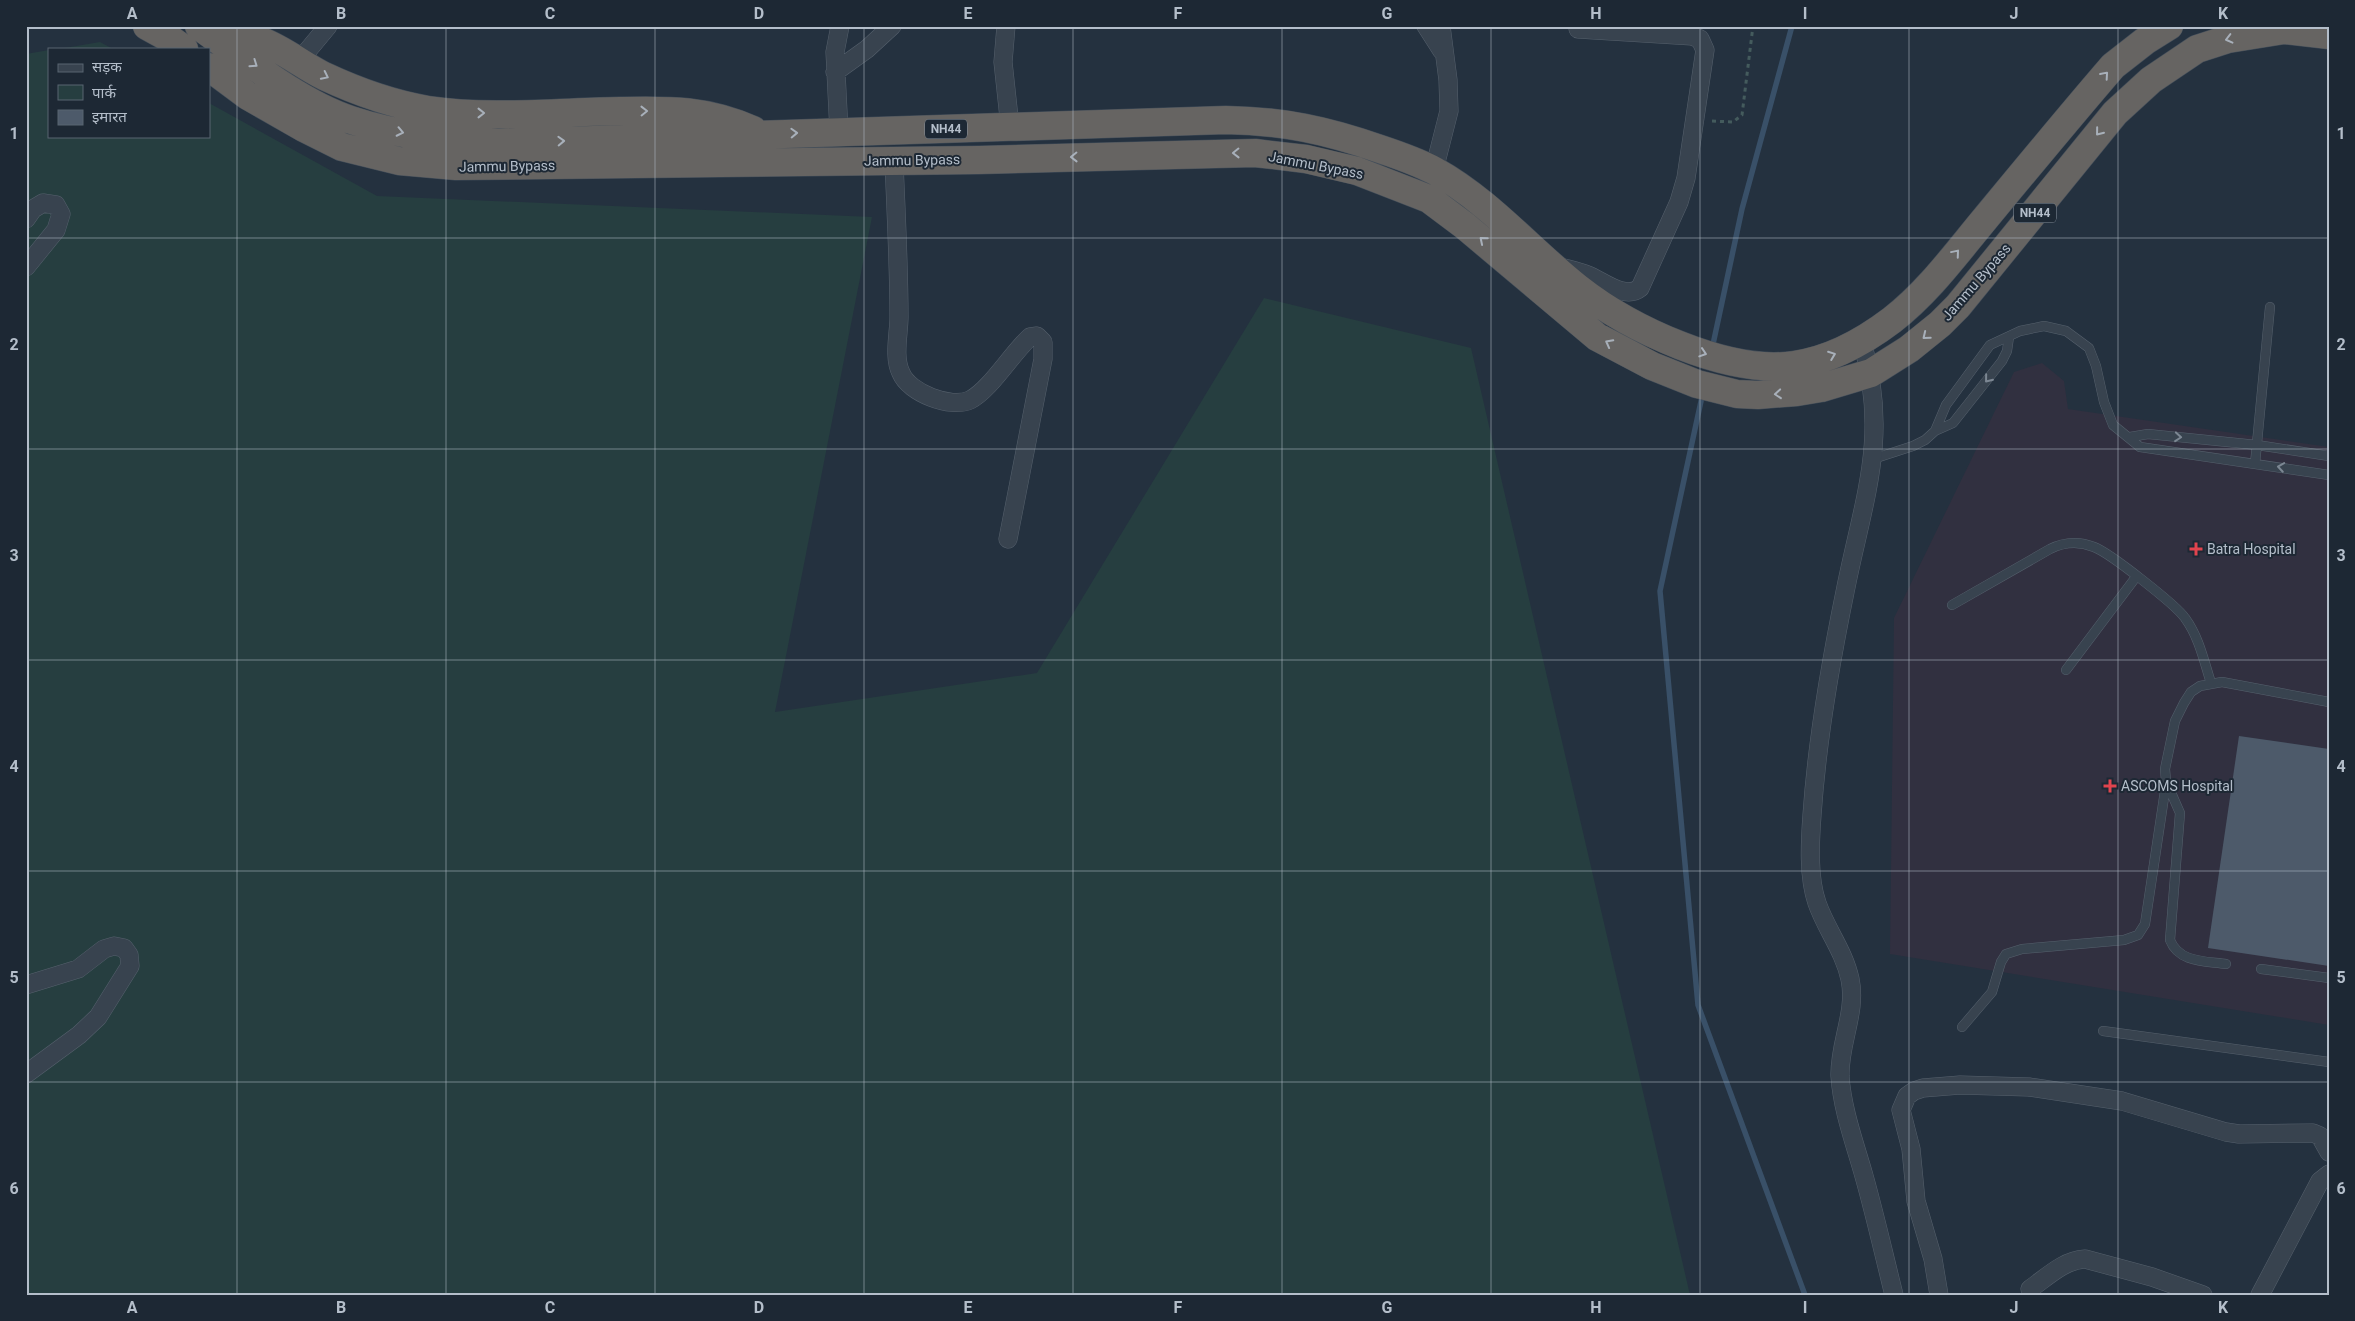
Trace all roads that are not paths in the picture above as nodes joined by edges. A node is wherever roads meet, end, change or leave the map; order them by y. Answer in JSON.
{"nodes":[{"id":1,"x":147,"y":26,"type":"edge"},
{"id":2,"x":199,"y":26,"type":"edge"},
{"id":3,"x":328,"y":26,"type":"edge"},
{"id":4,"x":840,"y":26,"type":"edge"},
{"id":5,"x":892,"y":26,"type":"edge"},
{"id":6,"x":1006,"y":26,"type":"edge"},
{"id":7,"x":1426,"y":26,"type":"edge"},
{"id":8,"x":1441,"y":26,"type":"edge"},
{"id":9,"x":2168,"y":26,"type":"edge"},
{"id":10,"x":1578,"y":29,"type":"dead end"},
{"id":11,"x":2329,"y":35,"type":"edge"},
{"id":12,"x":183,"y":48,"type":"edge"},
{"id":13,"x":1444,"y":54,"type":"junction"},
{"id":14,"x":298,"y":62,"type":"junction"},
{"id":15,"x":210,"y":68,"type":"edge"},
{"id":16,"x":835,"y":72,"type":"junction"},
{"id":17,"x":1010,"y":127,"type":"junction"},
{"id":18,"x":839,"y":132,"type":"junction"},
{"id":19,"x":764,"y":134,"type":"junction"},
{"id":20,"x":894,"y":161,"type":"junction"},
{"id":21,"x":1434,"y":170,"type":"junction"},
{"id":22,"x":26,"y":218,"type":"edge"},
{"id":23,"x":1554,"y":266,"type":"junction"},
{"id":24,"x":26,"y":267,"type":"edge"},
{"id":25,"x":2270,"y":307,"type":"dead end"},
{"id":26,"x":2009,"y":337,"type":"junction"},
{"id":27,"x":1862,"y":342,"type":"junction"},
{"id":28,"x":1871,"y":373,"type":"junction"},
{"id":29,"x":1935,"y":431,"type":"junction"},
{"id":30,"x":2130,"y":437,"type":"junction"},
{"id":31,"x":2257,"y":444,"type":"junction"},
{"id":32,"x":2329,"y":456,"type":"edge"},
{"id":33,"x":1872,"y":459,"type":"junction"},
{"id":34,"x":2255,"y":464,"type":"junction"},
{"id":35,"x":2329,"y":475,"type":"edge"},
{"id":36,"x":1008,"y":539,"type":"dead end"},
{"id":37,"x":2136,"y":577,"type":"junction"},
{"id":38,"x":1952,"y":605,"type":"dead end"},
{"id":39,"x":2066,"y":670,"type":"dead end"},
{"id":40,"x":2211,"y":683,"type":"junction"},
{"id":41,"x":2329,"y":702,"type":"edge"},
{"id":42,"x":2166,"y":781,"type":"junction"},
{"id":43,"x":2226,"y":964,"type":"dead end"},
{"id":44,"x":2261,"y":969,"type":"dead end"},
{"id":45,"x":2329,"y":978,"type":"edge"},
{"id":46,"x":26,"y":985,"type":"edge"},
{"id":47,"x":1962,"y":1028,"type":"dead end"},
{"id":48,"x":2103,"y":1031,"type":"dead end"},
{"id":49,"x":2329,"y":1062,"type":"edge"},
{"id":50,"x":26,"y":1074,"type":"edge"},
{"id":51,"x":2329,"y":1152,"type":"edge"},
{"id":52,"x":2329,"y":1174,"type":"edge"},
{"id":53,"x":2030,"y":1289,"type":"dead end"},
{"id":54,"x":1894,"y":1295,"type":"edge"},
{"id":55,"x":1939,"y":1295,"type":"edge"},
{"id":56,"x":2203,"y":1295,"type":"edge"},
{"id":57,"x":2260,"y":1295,"type":"edge"}],
"edges":[{"from":1,"to":12,"type":"highway"},
{"from":2,"to":14,"type":"highway"},
{"from":2,"to":19,"type":"highway","name":"Jammu Bypass","number":"NH44","one_way":true},
{"from":3,"to":14,"type":"street"},
{"from":4,"to":16,"type":"street"},
{"from":5,"to":16,"type":"street"},
{"from":6,"to":17,"type":"street"},
{"from":7,"to":13,"type":"street"},
{"from":8,"to":13,"type":"street"},
{"from":27,"to":9,"type":"highway","name":"Jammu Bypass","number":"NH44","one_way":true},
{"from":10,"to":23,"type":"street"},
{"from":11,"to":28,"type":"highway","name":"Jammu Bypass","number":"NH44","one_way":true},
{"from":13,"to":21,"type":"street"},
{"from":14,"to":19,"type":"highway","one_way":true},
{"from":15,"to":20,"type":"highway","name":"Jammu Bypass","number":"NH44"},
{"from":16,"to":18,"type":"street"},
{"from":17,"to":18,"type":"highway","name":"Jammu Bypass","number":"NH44"},
{"from":17,"to":21,"type":"highway","name":"Jammu Bypass","number":"NH44"},
{"from":19,"to":18,"type":"highway","name":"Jammu Bypass","number":"NH44","one_way":true},
{"from":28,"to":20,"type":"highway","name":"Jammu Bypass","number":"NH44","one_way":true},
{"from":20,"to":36,"type":"street"},
{"from":21,"to":23,"type":"highway","name":"Jammu Bypass","number":"NH44"},
{"from":22,"to":24,"type":"street"},
{"from":23,"to":27,"type":"highway","name":"Jammu Bypass","number":"NH44","one_way":true},
{"from":25,"to":31,"type":"lane"},
{"from":26,"to":29,"type":"lane"},
{"from":26,"to":29,"type":"lane","one_way":true},
{"from":26,"to":30,"type":"lane"},
{"from":27,"to":28,"type":"street"},
{"from":28,"to":33,"type":"street"},
{"from":29,"to":33,"type":"lane"},
{"from":30,"to":31,"type":"lane","one_way":true},
{"from":30,"to":34,"type":"lane"},
{"from":31,"to":32,"type":"lane"},
{"from":31,"to":34,"type":"lane"},
{"from":33,"to":54,"type":"street"},
{"from":35,"to":34,"type":"lane","one_way":true},
{"from":37,"to":38,"type":"lane"},
{"from":37,"to":39,"type":"lane"},
{"from":37,"to":40,"type":"lane"},
{"from":40,"to":41,"type":"lane"},
{"from":40,"to":42,"type":"lane"},
{"from":42,"to":43,"type":"lane"},
{"from":42,"to":47,"type":"lane"},
{"from":44,"to":45,"type":"lane"},
{"from":46,"to":50,"type":"street"},
{"from":48,"to":49,"type":"lane"},
{"from":51,"to":55,"type":"street"},
{"from":52,"to":57,"type":"street"},
{"from":53,"to":56,"type":"street"}]}
